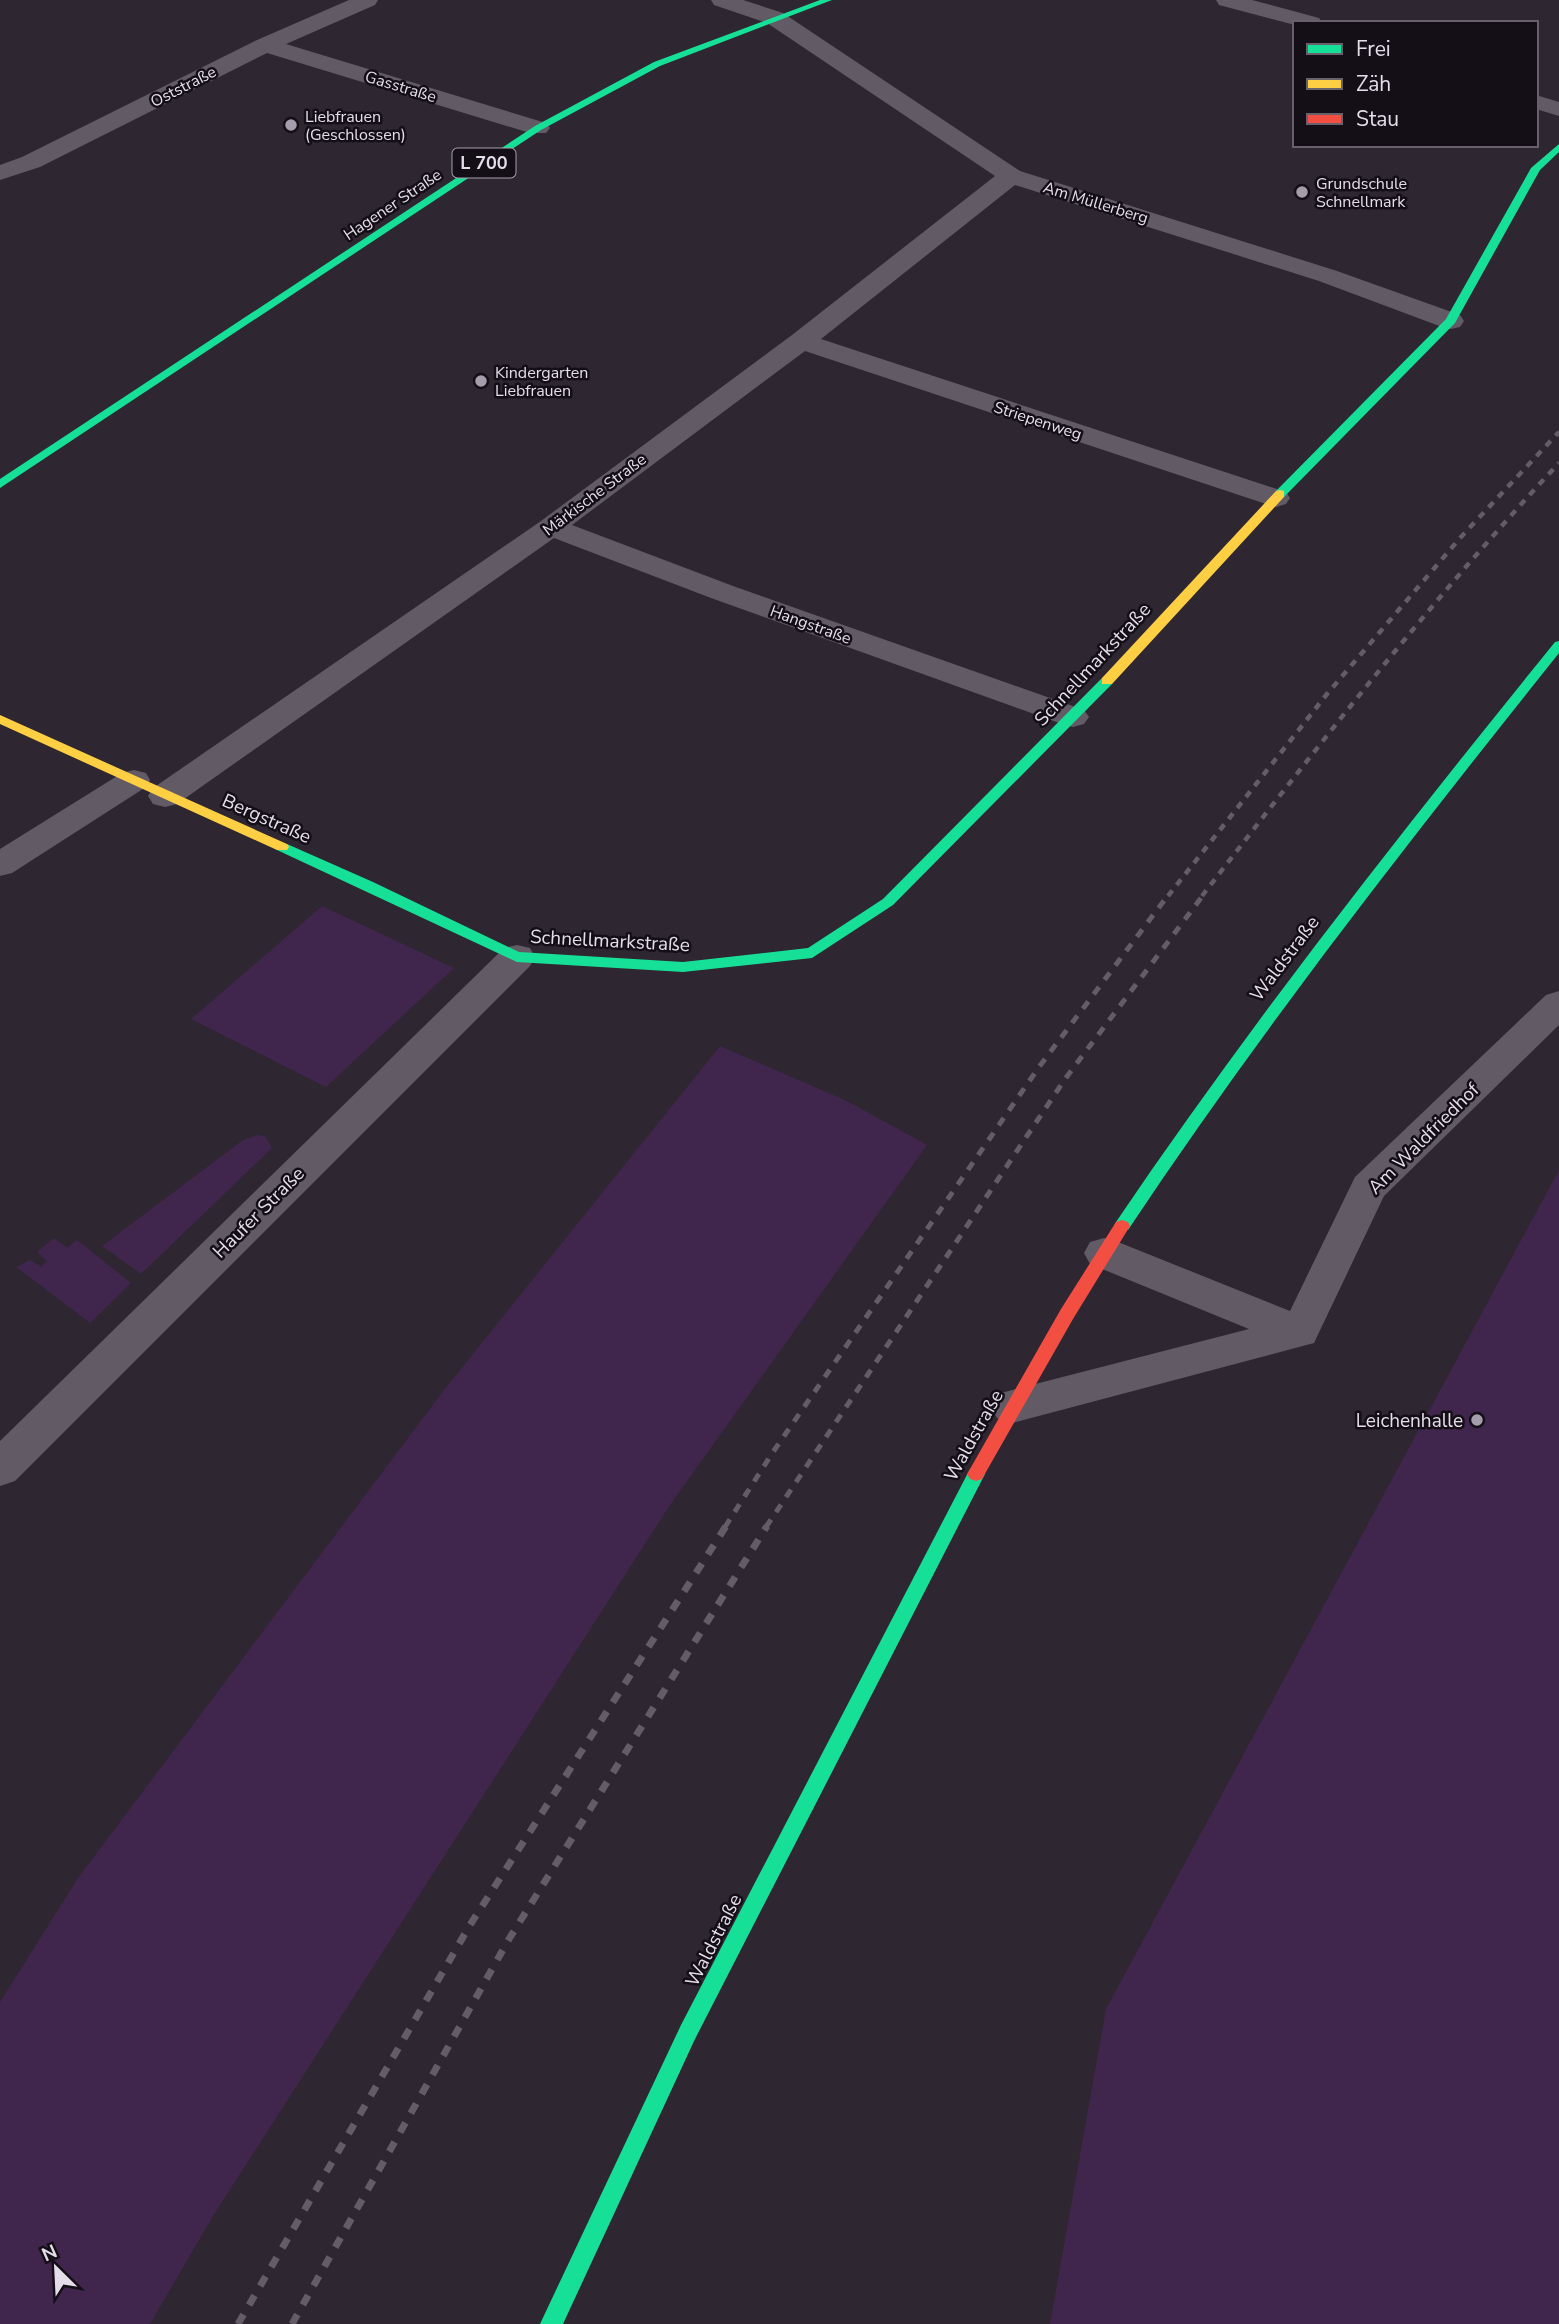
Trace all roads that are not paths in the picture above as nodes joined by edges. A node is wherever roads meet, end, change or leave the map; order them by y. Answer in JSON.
{"nodes":[{"id":1,"x":367,"y":0,"type":"edge"},
{"id":2,"x":722,"y":0,"type":"edge"},
{"id":3,"x":828,"y":0,"type":"edge"},
{"id":4,"x":1237,"y":3,"type":"edge"},
{"id":5,"x":775,"y":18,"type":"junction"},
{"id":6,"x":1305,"y":21,"type":"edge"},
{"id":7,"x":1293,"y":27,"type":"edge"},
{"id":8,"x":265,"y":45,"type":"junction"},
{"id":9,"x":1538,"y":103,"type":"edge"},
{"id":10,"x":1559,"y":109,"type":"edge"},
{"id":11,"x":538,"y":128,"type":"junction"},
{"id":12,"x":1559,"y":147,"type":"edge"},
{"id":13,"x":0,"y":173,"type":"edge"},
{"id":14,"x":1011,"y":176,"type":"junction"},
{"id":15,"x":1451,"y":321,"type":"junction"},
{"id":16,"x":801,"y":341,"type":"junction"},
{"id":17,"x":0,"y":484,"type":"edge"},
{"id":18,"x":1276,"y":498,"type":"junction"},
{"id":19,"x":551,"y":527,"type":"junction"},
{"id":20,"x":1559,"y":645,"type":"edge"},
{"id":21,"x":1073,"y":716,"type":"junction"},
{"id":22,"x":0,"y":719,"type":"edge"},
{"id":23,"x":134,"y":780,"type":"junction"},
{"id":24,"x":165,"y":796,"type":"junction"},
{"id":25,"x":0,"y":864,"type":"edge"},
{"id":26,"x":517,"y":957,"type":"junction"},
{"id":27,"x":1559,"y":1004,"type":"edge"},
{"id":28,"x":1104,"y":1253,"type":"junction"},
{"id":29,"x":1300,"y":1332,"type":"junction"},
{"id":30,"x":1012,"y":1406,"type":"junction"},
{"id":31,"x":0,"y":1468,"type":"edge"},
{"id":32,"x":551,"y":2324,"type":"edge"}],
"edges":[{"from":1,"to":8,"type":"street","name":"Oststraße"},
{"from":2,"to":5,"type":"street"},
{"from":3,"to":5,"type":"street","name":"Hagener Straße","number":"L 700"},
{"from":4,"to":6,"type":"street"},
{"from":4,"to":7,"type":"street"},
{"from":5,"to":11,"type":"street","name":"Hagener Straße","number":"L 700"},
{"from":5,"to":14,"type":"street","name":"Am Müllerberg"},
{"from":8,"to":11,"type":"street","name":"Gasstraße"},
{"from":8,"to":13,"type":"street","name":"Oststraße"},
{"from":9,"to":10,"type":"street"},
{"from":11,"to":17,"type":"street","name":"Hagener Straße","number":"L 700"},
{"from":12,"to":15,"type":"street","name":"Schnellmarkstraße"},
{"from":14,"to":15,"type":"street","name":"Am Müllerberg"},
{"from":14,"to":16,"type":"street","name":"Märkische Straße"},
{"from":15,"to":18,"type":"street","name":"Schnellmarkstraße"},
{"from":16,"to":18,"type":"street","name":"Striepenweg"},
{"from":16,"to":19,"type":"street","name":"Märkische Straße"},
{"from":18,"to":21,"type":"street","name":"Schnellmarkstraße"},
{"from":19,"to":21,"type":"street","name":"Hangstraße"},
{"from":19,"to":24,"type":"street","name":"Märkische Straße"},
{"from":20,"to":28,"type":"street","name":"Waldstraße"},
{"from":21,"to":26,"type":"street","name":"Schnellmarkstraße"},
{"from":22,"to":23,"type":"street","name":"Bergstraße"},
{"from":23,"to":24,"type":"street","name":"Bergstraße"},
{"from":23,"to":25,"type":"street"},
{"from":24,"to":26,"type":"street","name":"Bergstraße"},
{"from":26,"to":31,"type":"street","name":"Haufer Straße"},
{"from":27,"to":29,"type":"street","name":"Am Waldfriedhof"},
{"from":28,"to":29,"type":"street"},
{"from":28,"to":30,"type":"street","name":"Waldstraße"},
{"from":29,"to":30,"type":"street"},
{"from":30,"to":32,"type":"street","name":"Waldstraße"}]}
